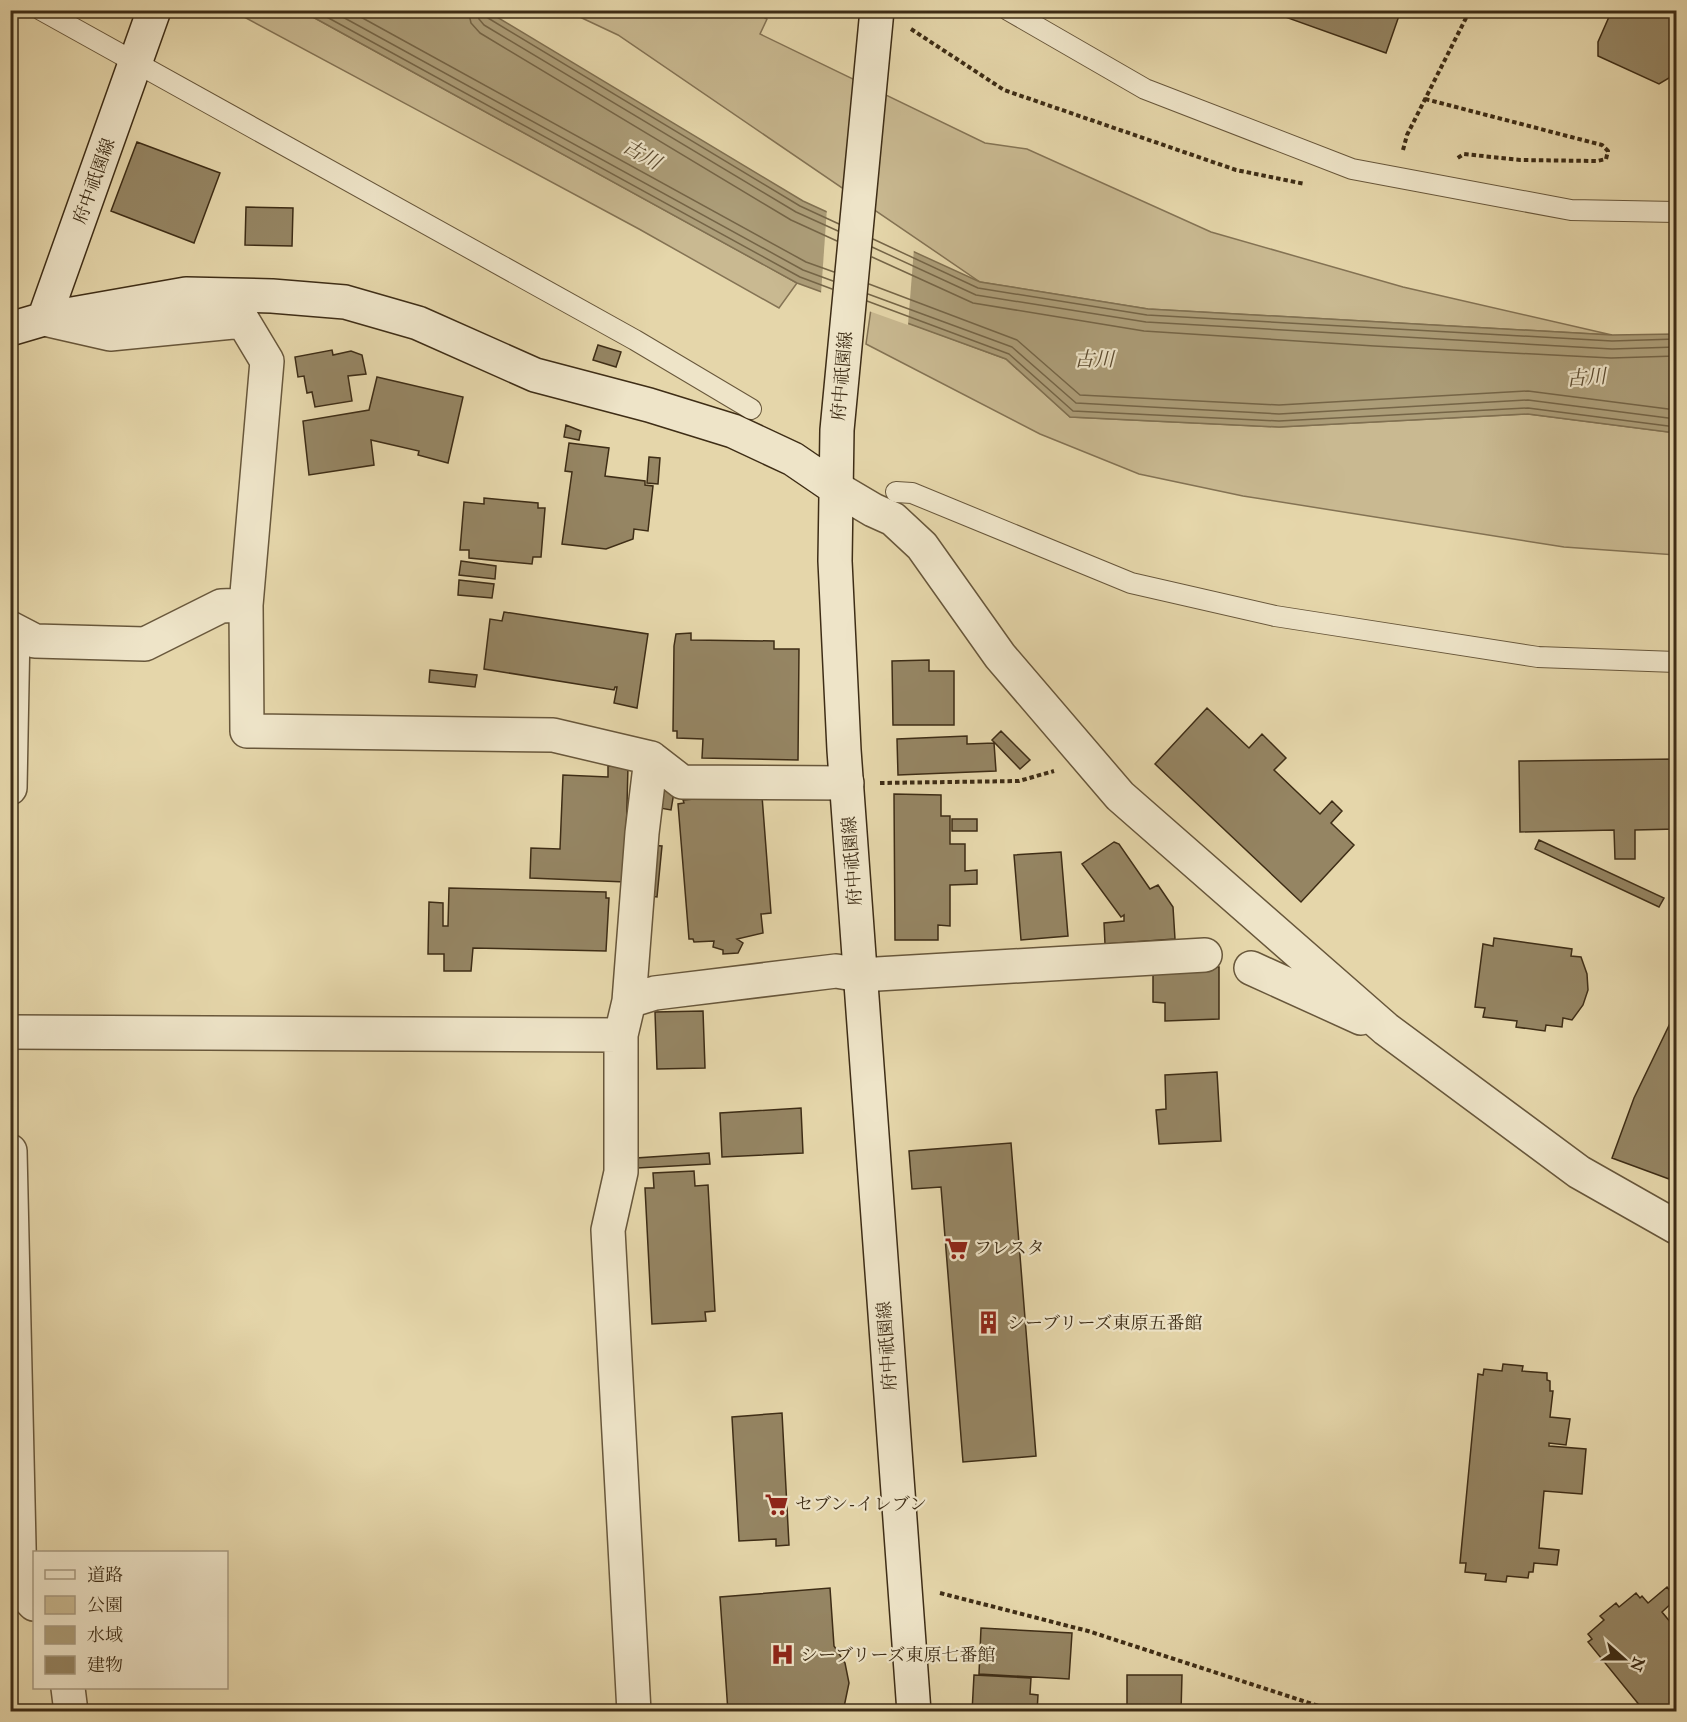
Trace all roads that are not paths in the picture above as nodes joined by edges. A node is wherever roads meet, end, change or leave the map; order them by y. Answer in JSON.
{"nodes":[{"id":1,"x":41,"y":10,"type":"edge"},
{"id":2,"x":154,"y":10,"type":"edge"},
{"id":3,"x":1008,"y":10,"type":"edge"},
{"id":4,"x":889,"y":17,"type":"edge"},
{"id":5,"x":137,"y":58,"type":"junction"},
{"id":6,"x":1677,"y":212,"type":"edge"},
{"id":7,"x":44,"y":319,"type":"junction"},
{"id":8,"x":10,"y":328,"type":"edge"},
{"id":9,"x":751,"y":409,"type":"dead end"},
{"id":10,"x":834,"y":487,"type":"junction"},
{"id":11,"x":896,"y":492,"type":"dead end"},
{"id":12,"x":246,"y":605,"type":"junction"},
{"id":13,"x":12,"y":629,"type":"edge"},
{"id":14,"x":1677,"y":662,"type":"edge"},
{"id":15,"x":651,"y":758,"type":"junction"},
{"id":16,"x":847,"y":783,"type":"junction"},
{"id":17,"x":10,"y":788,"type":"edge"},
{"id":18,"x":1205,"y":955,"type":"dead end"},
{"id":19,"x":1251,"y":969,"type":"dead end"},
{"id":20,"x":860,"y":975,"type":"junction"},
{"id":21,"x":629,"y":1000,"type":"junction"},
{"id":22,"x":1386,"y":1029,"type":"junction"},
{"id":23,"x":10,"y":1032,"type":"edge"},
{"id":24,"x":621,"y":1035,"type":"junction"},
{"id":25,"x":10,"y":1151,"type":"edge"},
{"id":26,"x":1636,"y":1203,"type":"junction"},
{"id":27,"x":1677,"y":1215,"type":"edge"},
{"id":28,"x":1677,"y":1227,"type":"edge"},
{"id":29,"x":22,"y":1595,"type":"edge"},
{"id":30,"x":68,"y":1689,"type":"edge"},
{"id":31,"x":71,"y":1712,"type":"edge"},
{"id":32,"x":634,"y":1712,"type":"edge"},
{"id":33,"x":914,"y":1712,"type":"edge"}],
"edges":[{"from":1,"to":5,"type":"lane"},
{"from":2,"to":5,"type":"street","name":"府中祇園線"},
{"from":3,"to":6,"type":"lane"},
{"from":4,"to":10,"type":"street","name":"府中祇園線"},
{"from":5,"to":7,"type":"street","name":"府中祇園線"},
{"from":5,"to":9,"type":"lane"},
{"from":7,"to":8,"type":"street"},
{"from":7,"to":10,"type":"street"},
{"from":7,"to":12,"type":"street"},
{"from":10,"to":16,"type":"street","name":"府中祇園線"},
{"from":10,"to":22,"type":"street"},
{"from":11,"to":14,"type":"lane"},
{"from":12,"to":13,"type":"street"},
{"from":12,"to":15,"type":"street"},
{"from":13,"to":17,"type":"street"},
{"from":15,"to":16,"type":"street"},
{"from":15,"to":21,"type":"street"},
{"from":16,"to":20,"type":"street","name":"府中祇園線"},
{"from":18,"to":20,"type":"street"},
{"from":19,"to":22,"type":"street"},
{"from":20,"to":21,"type":"street"},
{"from":20,"to":33,"type":"street","name":"府中祇園線"},
{"from":21,"to":24,"type":"street"},
{"from":22,"to":26,"type":"street"},
{"from":23,"to":24,"type":"street"},
{"from":24,"to":32,"type":"street"},
{"from":25,"to":29,"type":"street"},
{"from":26,"to":27,"type":"street"},
{"from":26,"to":28,"type":"street"},
{"from":30,"to":31,"type":"street"}]}
